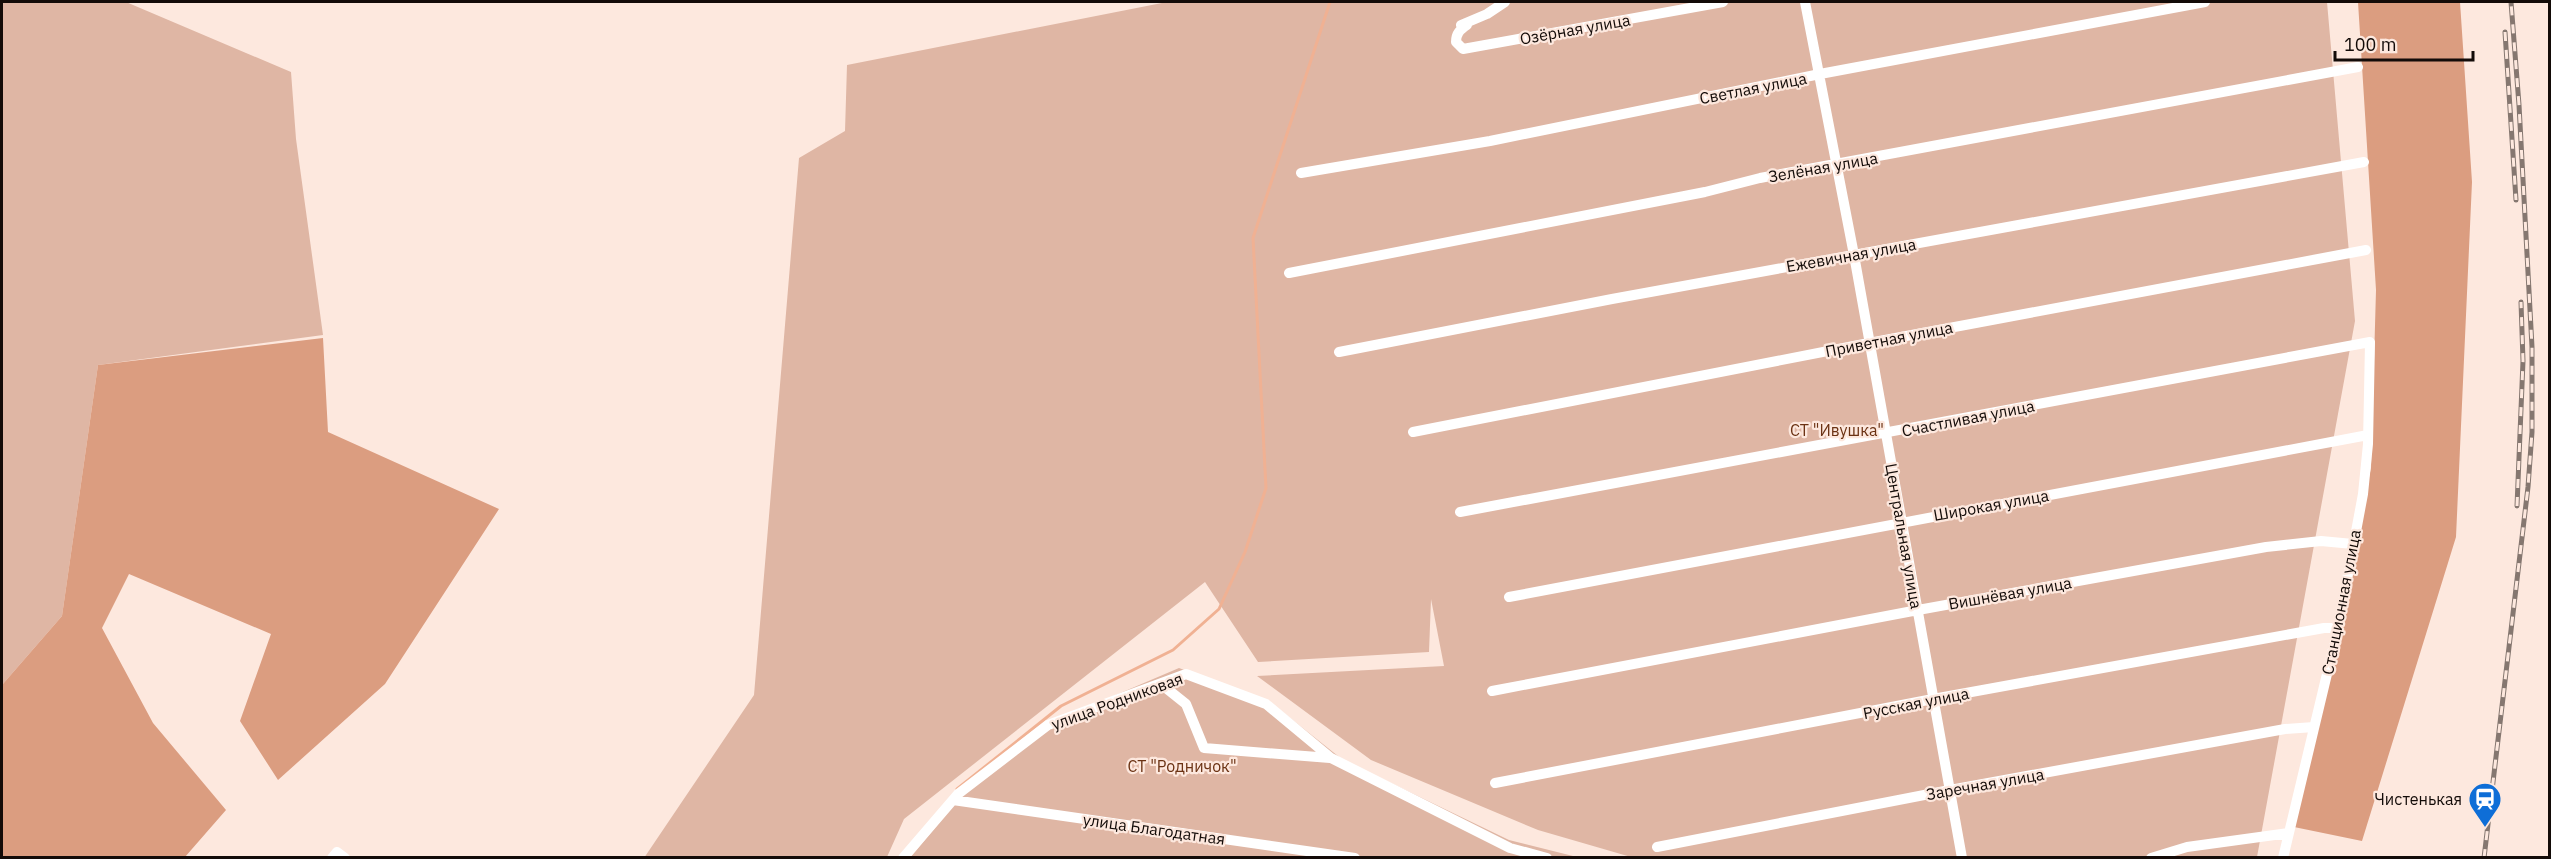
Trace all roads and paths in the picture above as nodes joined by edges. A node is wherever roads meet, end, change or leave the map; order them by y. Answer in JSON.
{"nodes":[{"id":1,"x":1505,"y":2,"type":"edge"},
{"id":2,"x":1723,"y":2,"type":"edge"},
{"id":3,"x":1805,"y":2,"type":"edge"},
{"id":4,"x":2205,"y":2,"type":"edge"},
{"id":5,"x":1467,"y":25,"type":"junction"},
{"id":6,"x":1455,"y":26,"type":"dead end"},
{"id":7,"x":2358,"y":67,"type":"dead end"},
{"id":8,"x":1820,"y":74,"type":"junction"},
{"id":9,"x":2364,"y":162,"type":"dead end"},
{"id":10,"x":1837,"y":165,"type":"junction"},
{"id":11,"x":1301,"y":173,"type":"dead end"},
{"id":12,"x":2366,"y":250,"type":"dead end"},
{"id":13,"x":1854,"y":255,"type":"junction"},
{"id":14,"x":1289,"y":273,"type":"dead end"},
{"id":15,"x":2370,"y":342,"type":"joint"},
{"id":16,"x":1869,"y":343,"type":"junction"},
{"id":17,"x":1339,"y":352,"type":"dead end"},
{"id":18,"x":1413,"y":432,"type":"dead end"},
{"id":19,"x":1885,"y":433,"type":"junction"},
{"id":20,"x":2368,"y":435,"type":"junction"},
{"id":21,"x":1460,"y":512,"type":"dead end"},
{"id":22,"x":1902,"y":521,"type":"junction"},
{"id":23,"x":2354,"y":544,"type":"junction"},
{"id":24,"x":1509,"y":597,"type":"dead end"},
{"id":25,"x":1918,"y":610,"type":"junction"},
{"id":26,"x":2338,"y":628,"type":"junction"},
{"id":27,"x":1161,"y":684,"type":"junction"},
{"id":28,"x":1492,"y":692,"type":"dead end"},
{"id":29,"x":1933,"y":699,"type":"junction"},
{"id":30,"x":2314,"y":727,"type":"junction"},
{"id":31,"x":1331,"y":758,"type":"junction"},
{"id":32,"x":1496,"y":783,"type":"dead end"},
{"id":33,"x":1950,"y":790,"type":"junction"},
{"id":34,"x":953,"y":800,"type":"junction"},
{"id":35,"x":2289,"y":833,"type":"junction"},
{"id":36,"x":1657,"y":847,"type":"dead end"},
{"id":37,"x":1509,"y":853,"type":"edge"},
{"id":38,"x":332,"y":858,"type":"edge"},
{"id":39,"x":345,"y":858,"type":"edge"},
{"id":40,"x":903,"y":858,"type":"edge"},
{"id":41,"x":1355,"y":858,"type":"edge"},
{"id":42,"x":1547,"y":858,"type":"edge"},
{"id":43,"x":1962,"y":858,"type":"edge"},
{"id":44,"x":2151,"y":858,"type":"edge"},
{"id":45,"x":2283,"y":858,"type":"edge"}],
"edges":[{"from":1,"to":5,"type":"street"},
{"from":2,"to":5,"type":"street","name":"Озёрная улица"},
{"from":3,"to":8,"type":"street","name":"Центральная улица"},
{"from":4,"to":8,"type":"street","name":"Светлая улица"},
{"from":5,"to":6,"type":"street"},
{"from":7,"to":10,"type":"street","name":"Зелёная улица"},
{"from":8,"to":10,"type":"street","name":"Центральная улица"},
{"from":8,"to":11,"type":"street","name":"Светлая улица"},
{"from":9,"to":13,"type":"street","name":"Ежевичная улица"},
{"from":10,"to":13,"type":"street","name":"Центральная улица"},
{"from":10,"to":14,"type":"street","name":"Зелёная улица"},
{"from":12,"to":16,"type":"street","name":"Приветная улица"},
{"from":13,"to":16,"type":"street","name":"Центральная улица"},
{"from":13,"to":17,"type":"street","name":"Ежевичная улица"},
{"from":15,"to":19,"type":"street","name":"Счастливая улица"},
{"from":15,"to":20,"type":"street","name":"Станционная улица"},
{"from":16,"to":18,"type":"street","name":"Приветная улица"},
{"from":16,"to":19,"type":"street","name":"Центральная улица"},
{"from":19,"to":21,"type":"street","name":"Счастливая улица"},
{"from":19,"to":22,"type":"street","name":"Центральная улица"},
{"from":20,"to":22,"type":"street","name":"Широкая улица"},
{"from":20,"to":23,"type":"street","name":"Станционная улица"},
{"from":22,"to":24,"type":"street","name":"Широкая улица"},
{"from":22,"to":25,"type":"street","name":"Центральная улица"},
{"from":23,"to":25,"type":"street","name":"Вишнёвая улица"},
{"from":23,"to":26,"type":"street","name":"Станционная улица"},
{"from":25,"to":28,"type":"street","name":"Вишнёвая улица"},
{"from":25,"to":29,"type":"street","name":"Центральная улица"},
{"from":26,"to":29,"type":"street","name":"Русская улица"},
{"from":26,"to":30,"type":"street","name":"Станционная улица"},
{"from":27,"to":31,"type":"street","name":"улица Родниковая"},
{"from":27,"to":31,"type":"street"},
{"from":27,"to":34,"type":"street","name":"улица Родниковая"},
{"from":29,"to":32,"type":"street","name":"Русская улица"},
{"from":29,"to":33,"type":"street","name":"Центральная улица"},
{"from":30,"to":33,"type":"street","name":"Заречная улица"},
{"from":30,"to":35,"type":"street","name":"Станционная улица"},
{"from":31,"to":37,"type":"street","name":"улица Родниковая"},
{"from":33,"to":36,"type":"street","name":"Заречная улица"},
{"from":33,"to":43,"type":"street","name":"Центральная улица"},
{"from":34,"to":40,"type":"street","name":"улица Родниковая"},
{"from":34,"to":41,"type":"street","name":"улица Благодатная"},
{"from":35,"to":44,"type":"street"},
{"from":35,"to":45,"type":"street","name":"Станционная улица"},
{"from":37,"to":42,"type":"street","name":"улица Родниковая"},
{"from":38,"to":39,"type":"street"}]}
